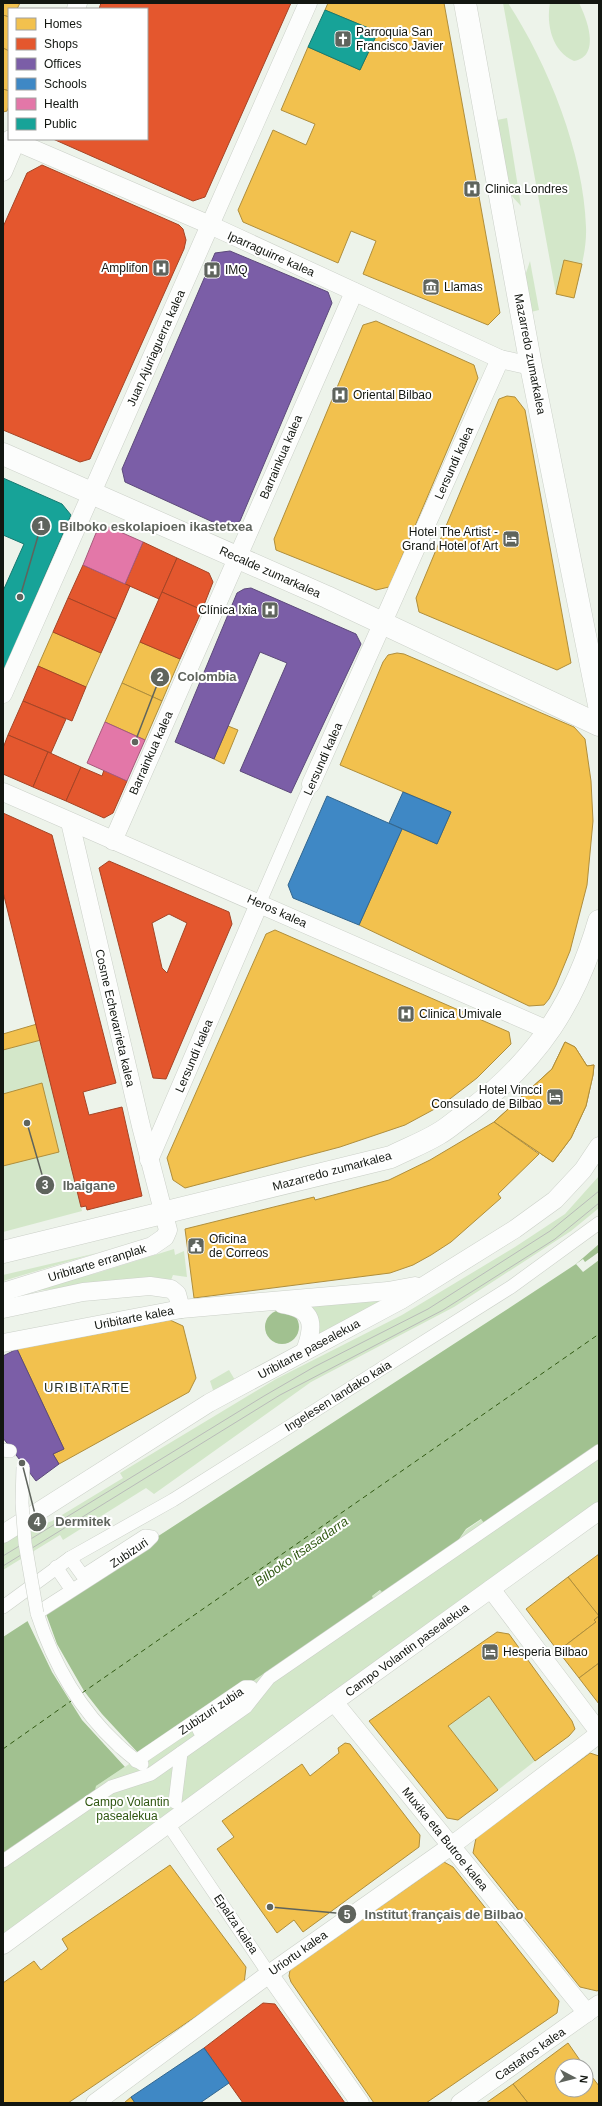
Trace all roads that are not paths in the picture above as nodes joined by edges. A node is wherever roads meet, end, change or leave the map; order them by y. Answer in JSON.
{"nodes":[{"id":1,"x":308,"y":3,"type":"edge"},
{"id":2,"x":465,"y":3,"type":"edge"},
{"id":3,"x":11,"y":140,"type":"edge"},
{"id":4,"x":13,"y":140,"type":"edge"},
{"id":5,"x":3,"y":172,"type":"edge"},
{"id":6,"x":210,"y":225,"type":"junction"},
{"id":7,"x":354,"y":292,"type":"junction"},
{"id":8,"x":500,"y":359,"type":"junction"},
{"id":9,"x":531,"y":366,"type":"junction"},
{"id":10,"x":3,"y":454,"type":"edge"},
{"id":11,"x":91,"y":493,"type":"junction"},
{"id":12,"x":237,"y":557,"type":"junction"},
{"id":13,"x":382,"y":624,"type":"junction"},
{"id":14,"x":3,"y":694,"type":"edge"},
{"id":15,"x":599,"y":705,"type":"edge"},
{"id":16,"x":599,"y":708,"type":"edge"},
{"id":17,"x":599,"y":725,"type":"edge"},
{"id":18,"x":311,"y":784,"type":"joint"},
{"id":19,"x":3,"y":792,"type":"edge"},
{"id":20,"x":70,"y":822,"type":"junction"},
{"id":21,"x":113,"y":841,"type":"junction"},
{"id":22,"x":259,"y":904,"type":"junction"},
{"id":23,"x":599,"y":921,"type":"edge"},
{"id":24,"x":550,"y":1031,"type":"junction"},
{"id":25,"x":599,"y":1146,"type":"edge"},
{"id":26,"x":150,"y":1160,"type":"junction"},
{"id":27,"x":164,"y":1213,"type":"junction"},
{"id":28,"x":599,"y":1223,"type":"edge"},
{"id":29,"x":3,"y":1252,"type":"edge"},
{"id":30,"x":424,"y":1284,"type":"junction"},
{"id":31,"x":3,"y":1292,"type":"edge"},
{"id":32,"x":266,"y":1302,"type":"junction"},
{"id":33,"x":3,"y":1309,"type":"edge"},
{"id":34,"x":181,"y":1310,"type":"junction"},
{"id":35,"x":3,"y":1343,"type":"edge"},
{"id":36,"x":305,"y":1351,"type":"junction"},
{"id":37,"x":599,"y":1451,"type":"edge"},
{"id":38,"x":23,"y":1467,"type":"dead end"},
{"id":39,"x":599,"y":1512,"type":"edge"},
{"id":40,"x":3,"y":1534,"type":"edge"},
{"id":41,"x":70,"y":1558,"type":"junction"},
{"id":42,"x":56,"y":1568,"type":"junction"},
{"id":43,"x":69,"y":1586,"type":"dead end"},
{"id":44,"x":491,"y":1589,"type":"junction"},
{"id":45,"x":3,"y":1607,"type":"edge"},
{"id":46,"x":37,"y":1613,"type":"junction"},
{"id":47,"x":334,"y":1702,"type":"junction"},
{"id":48,"x":201,"y":1733,"type":"junction"},
{"id":49,"x":599,"y":1733,"type":"edge"},
{"id":50,"x":181,"y":1753,"type":"junction"},
{"id":51,"x":175,"y":1802,"type":"dead end"},
{"id":52,"x":168,"y":1824,"type":"junction"},
{"id":53,"x":451,"y":1846,"type":"junction"},
{"id":54,"x":3,"y":1861,"type":"edge"},
{"id":55,"x":3,"y":1945,"type":"edge"},
{"id":56,"x":269,"y":1974,"type":"junction"},
{"id":57,"x":593,"y":2008,"type":"edge"},
{"id":58,"x":95,"y":2103,"type":"edge"},
{"id":59,"x":360,"y":2103,"type":"edge"},
{"id":60,"x":460,"y":2103,"type":"edge"}],
"edges":[{"from":1,"to":6,"type":"street","name":"Juan Ajuriaguerra kalea"},
{"from":2,"to":9,"type":"main road","name":"Mazarredo zumarkalea"},
{"from":3,"to":5,"type":"street"},
{"from":4,"to":6,"type":"street","name":"Iparraguirre kalea"},
{"from":6,"to":7,"type":"street","name":"Iparraguirre kalea"},
{"from":6,"to":11,"type":"street","name":"Juan Ajuriaguerra kalea"},
{"from":7,"to":8,"type":"street","name":"Iparraguirre kalea"},
{"from":7,"to":12,"type":"street","name":"Barrainkua kalea"},
{"from":8,"to":9,"type":"street","name":"Iparraguirre kalea"},
{"from":8,"to":13,"type":"street","name":"Lersundi kalea"},
{"from":9,"to":15,"type":"main road","name":"Mazarredo zumarkalea"},
{"from":10,"to":11,"type":"main road","name":"Recalde zumarkalea"},
{"from":11,"to":12,"type":"main road","name":"Recalde zumarkalea"},
{"from":11,"to":14,"type":"street","name":"Juan Ajuriaguerra kalea"},
{"from":12,"to":13,"type":"main road","name":"Recalde zumarkalea"},
{"from":12,"to":21,"type":"street","name":"Barrainkua kalea"},
{"from":13,"to":16,"type":"main road","name":"Recalde zumarkalea"},
{"from":13,"to":17,"type":"main road","name":"Recalde zumarkalea"},
{"from":13,"to":18,"type":"street","name":"Lersundi kalea"},
{"from":18,"to":22,"type":"street","name":"Lersundi kalea"},
{"from":19,"to":20,"type":"street","name":"Heros kalea"},
{"from":20,"to":21,"type":"street","name":"Heros kalea"},
{"from":20,"to":26,"type":"street","name":"Cosme Echevarrieta kalea"},
{"from":21,"to":22,"type":"street","name":"Heros kalea"},
{"from":22,"to":24,"type":"street","name":"Heros kalea"},
{"from":22,"to":26,"type":"street","name":"Lersundi kalea"},
{"from":23,"to":24,"type":"main road","name":"Mazarredo zumarkalea"},
{"from":24,"to":27,"type":"main road","name":"Mazarredo zumarkalea"},
{"from":25,"to":30,"type":"street","name":"Uribitarte pasealekua"},
{"from":26,"to":27,"type":"street","name":"Cosme Echevarrieta kalea"},
{"from":27,"to":29,"type":"main road","name":"Mazarredo zumarkalea"},
{"from":27,"to":31,"type":"street","name":"Uribitarte erranplak"},
{"from":28,"to":41,"type":"street","name":"Ingelesen landako kaia"},
{"from":30,"to":32,"type":"street","name":"Uribitarte kalea"},
{"from":30,"to":36,"type":"street","name":"Uribitarte pasealekua"},
{"from":32,"to":34,"type":"street","name":"Uribitarte kalea"},
{"from":32,"to":36,"type":"street","name":"Uribitarte kalea"},
{"from":33,"to":34,"type":"street","name":"Uribitarte erranplak"},
{"from":34,"to":35,"type":"street","name":"Uribitarte kalea"},
{"from":36,"to":40,"type":"street","name":"Uribitarte pasealekua"},
{"from":37,"to":48,"type":"street"},
{"from":38,"to":46,"type":"street","bridge":true},
{"from":39,"to":44,"type":"street","name":"Campo Volantin pasealekua"},
{"from":41,"to":42,"type":"street","name":"Ingelesen landako kaia"},
{"from":41,"to":46,"type":"street","name":"Zubizuri"},
{"from":42,"to":43,"type":"street"},
{"from":42,"to":45,"type":"street","name":"Ingelesen landako kaia"},
{"from":44,"to":47,"type":"street","name":"Campo Volantin pasealekua"},
{"from":44,"to":49,"type":"street"},
{"from":46,"to":48,"type":"street","name":"Zubizuri zubia"},
{"from":47,"to":52,"type":"street","name":"Campo Volantin pasealekua"},
{"from":47,"to":53,"type":"street","name":"Muxika eta Butroe kalea"},
{"from":48,"to":50,"type":"street"},
{"from":49,"to":53,"type":"street","name":"Uriortu kalea"},
{"from":50,"to":51,"type":"street"},
{"from":50,"to":54,"type":"street"},
{"from":52,"to":55,"type":"street","name":"Campo Volantin pasealekua"},
{"from":52,"to":56,"type":"street","name":"Epalza kalea"},
{"from":53,"to":56,"type":"street","name":"Uriortu kalea"},
{"from":53,"to":57,"type":"street","name":"Muxika eta Butroe kalea"},
{"from":56,"to":58,"type":"street","name":"Uriortu kalea"},
{"from":56,"to":59,"type":"street","name":"Epalza kalea"},
{"from":57,"to":60,"type":"street","name":"Castaños kalea"}]}
